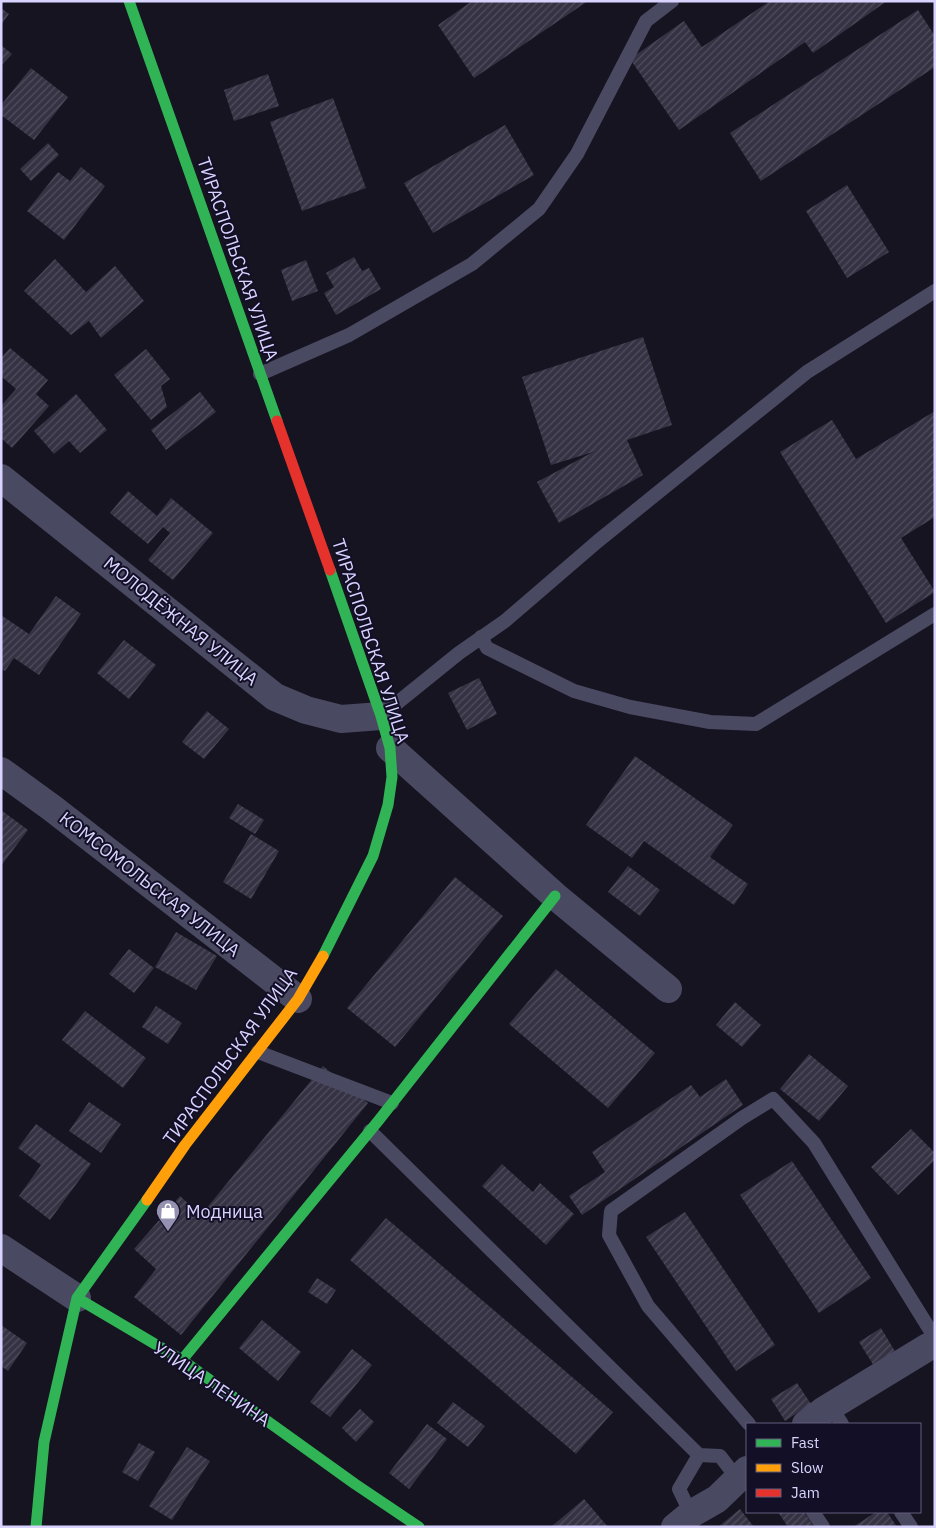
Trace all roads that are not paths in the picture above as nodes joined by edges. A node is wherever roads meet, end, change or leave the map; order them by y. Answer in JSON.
{"nodes":[{"id":1,"x":129,"y":1,"type":"edge"},
{"id":2,"x":672,"y":1,"type":"edge"},
{"id":3,"x":935,"y":292,"type":"edge"},
{"id":4,"x":260,"y":374,"type":"junction"},
{"id":5,"x":1,"y":478,"type":"edge"},
{"id":6,"x":935,"y":614,"type":"edge"},
{"id":7,"x":481,"y":637,"type":"junction"},
{"id":8,"x":381,"y":716,"type":"junction"},
{"id":9,"x":390,"y":748,"type":"junction"},
{"id":10,"x":1,"y":771,"type":"edge"},
{"id":11,"x":554,"y":896,"type":"junction"},
{"id":12,"x":668,"y":990,"type":"dead end"},
{"id":13,"x":298,"y":999,"type":"junction"},
{"id":14,"x":258,"y":1052,"type":"junction"},
{"id":15,"x":392,"y":1103,"type":"junction"},
{"id":16,"x":370,"y":1131,"type":"junction"},
{"id":17,"x":1,"y":1248,"type":"edge"},
{"id":18,"x":77,"y":1298,"type":"junction"},
{"id":19,"x":935,"y":1338,"type":"edge"},
{"id":20,"x":935,"y":1345,"type":"edge"},
{"id":21,"x":182,"y":1360,"type":"junction"},
{"id":22,"x":837,"y":1415,"type":"edge"},
{"id":23,"x":748,"y":1423,"type":"edge"},
{"id":24,"x":809,"y":1423,"type":"edge"},
{"id":25,"x":699,"y":1454,"type":"junction"},
{"id":26,"x":742,"y":1474,"type":"edge"},
{"id":27,"x":814,"y":1513,"type":"edge"},
{"id":28,"x":902,"y":1513,"type":"edge"},
{"id":29,"x":683,"y":1520,"type":"edge"},
{"id":30,"x":36,"y":1527,"type":"edge"},
{"id":31,"x":419,"y":1527,"type":"edge"},
{"id":32,"x":823,"y":1527,"type":"edge"},
{"id":33,"x":911,"y":1527,"type":"edge"}],
"edges":[{"from":1,"to":4,"type":"street","name":"ТИРАСПОЛЬСКАЯ УЛИЦА"},
{"from":2,"to":4,"type":"lane"},
{"from":3,"to":7,"type":"lane"},
{"from":4,"to":8,"type":"street","name":"ТИРАСПОЛЬСКАЯ УЛИЦА"},
{"from":5,"to":8,"type":"street","name":"МОЛОДЁЖНАЯ УЛИЦА"},
{"from":6,"to":7,"type":"lane"},
{"from":7,"to":8,"type":"lane"},
{"from":8,"to":9,"type":"street","name":"ТИРАСПОЛЬСКАЯ УЛИЦА"},
{"from":9,"to":11,"type":"street"},
{"from":9,"to":13,"type":"street","name":"ТИРАСПОЛЬСКАЯ УЛИЦА"},
{"from":10,"to":13,"type":"street","name":"КОМСОМОЛЬСКАЯ УЛИЦА"},
{"from":11,"to":12,"type":"street"},
{"from":11,"to":15,"type":"street"},
{"from":13,"to":14,"type":"street","name":"ТИРАСПОЛЬСКАЯ УЛИЦА"},
{"from":14,"to":15,"type":"lane"},
{"from":14,"to":18,"type":"street","name":"ТИРАСПОЛЬСКАЯ УЛИЦА"},
{"from":15,"to":16,"type":"street"},
{"from":16,"to":21,"type":"street"},
{"from":16,"to":25,"type":"lane"},
{"from":17,"to":18,"type":"street","name":"УЛИЦА ЛЕНИНА"},
{"from":18,"to":21,"type":"street","name":"УЛИЦА ЛЕНИНА"},
{"from":18,"to":30,"type":"street","name":"ТИРАСПОЛЬСКАЯ УЛИЦА"},
{"from":19,"to":23,"type":"lane"},
{"from":20,"to":22,"type":"street"},
{"from":21,"to":31,"type":"street","name":"УЛИЦА ЛЕНИНА"},
{"from":22,"to":24,"type":"street"},
{"from":25,"to":26,"type":"lane"},
{"from":25,"to":29,"type":"lane"},
{"from":26,"to":29,"type":"street"},
{"from":27,"to":32,"type":"lane"},
{"from":28,"to":33,"type":"lane"}]}
